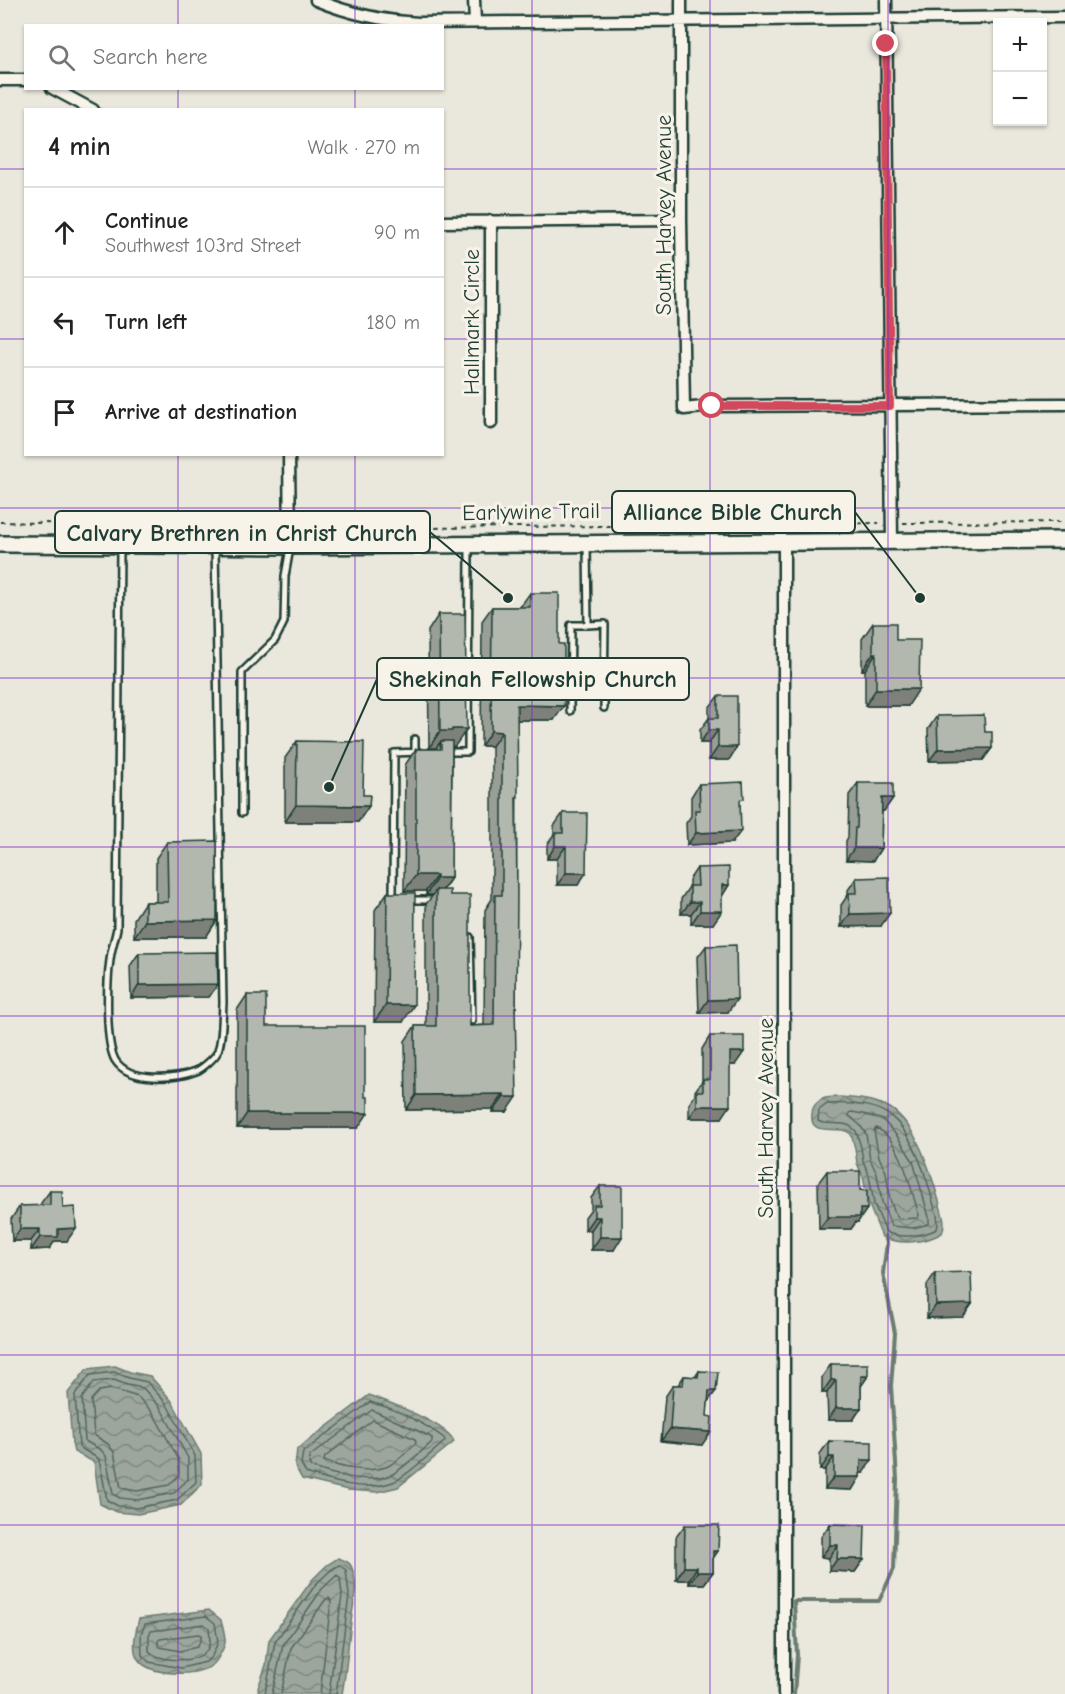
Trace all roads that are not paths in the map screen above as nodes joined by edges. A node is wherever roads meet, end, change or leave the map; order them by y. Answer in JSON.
{"nodes":[{"id":1,"x":316,"y":0,"type":"edge"},
{"id":2,"x":474,"y":0,"type":"edge"},
{"id":3,"x":681,"y":0,"type":"edge"},
{"id":4,"x":886,"y":0,"type":"edge"},
{"id":5,"x":1065,"y":17,"type":"edge"},
{"id":6,"x":886,"y":19,"type":"junction"},
{"id":7,"x":682,"y":20,"type":"junction"},
{"id":8,"x":475,"y":22,"type":"junction"},
{"id":9,"x":0,"y":80,"type":"edge"},
{"id":10,"x":24,"y":80,"type":"edge"},
{"id":11,"x":56,"y":90,"type":"edge"},
{"id":12,"x":89,"y":108,"type":"edge"},
{"id":13,"x":681,"y":220,"type":"junction"},
{"id":14,"x":491,"y":221,"type":"junction"},
{"id":15,"x":444,"y":222,"type":"edge"},
{"id":16,"x":1065,"y":404,"type":"edge"},
{"id":17,"x":890,"y":406,"type":"junction"},
{"id":18,"x":491,"y":423,"type":"dead end"},
{"id":19,"x":289,"y":456,"type":"edge"},
{"id":20,"x":1065,"y":540,"type":"edge"},
{"id":21,"x":784,"y":542,"type":"junction"},
{"id":22,"x":892,"y":542,"type":"junction"},
{"id":23,"x":0,"y":544,"type":"edge"},
{"id":24,"x":120,"y":544,"type":"junction"},
{"id":25,"x":587,"y":544,"type":"junction"},
{"id":26,"x":469,"y":545,"type":"junction"},
{"id":27,"x":215,"y":546,"type":"junction"},
{"id":28,"x":290,"y":546,"type":"junction"},
{"id":29,"x":588,"y":625,"type":"junction"},
{"id":30,"x":604,"y":708,"type":"dead end"},
{"id":31,"x":570,"y":711,"type":"dead end"},
{"id":32,"x":415,"y":739,"type":"dead end"},
{"id":33,"x":415,"y":752,"type":"junction"},
{"id":34,"x":426,"y":752,"type":"edge"},
{"id":35,"x":436,"y":752,"type":"edge"},
{"id":36,"x":242,"y":813,"type":"dead end"},
{"id":37,"x":436,"y":900,"type":"edge"},
{"id":38,"x":470,"y":933,"type":"edge"},
{"id":39,"x":472,"y":1021,"type":"edge"},
{"id":40,"x":784,"y":1694,"type":"edge"}],
"edges":[{"from":1,"to":8,"type":"street"},
{"from":2,"to":8,"type":"street"},
{"from":3,"to":7,"type":"street","name":"South Harvey Avenue"},
{"from":4,"to":6,"type":"street"},
{"from":5,"to":6,"type":"street"},
{"from":6,"to":7,"type":"street"},
{"from":6,"to":17,"type":"street"},
{"from":7,"to":8,"type":"street"},
{"from":7,"to":13,"type":"street","name":"South Harvey Avenue"},
{"from":9,"to":10,"type":"street"},
{"from":11,"to":12,"type":"street"},
{"from":13,"to":14,"type":"street"},
{"from":13,"to":17,"type":"street","name":"South Harvey Avenue"},
{"from":14,"to":15,"type":"street"},
{"from":14,"to":18,"type":"street","name":"Hallmark Circle"},
{"from":16,"to":17,"type":"street"},
{"from":17,"to":22,"type":"street"},
{"from":19,"to":28,"type":"street"},
{"from":20,"to":22,"type":"main road"},
{"from":21,"to":22,"type":"main road"},
{"from":21,"to":25,"type":"main road"},
{"from":21,"to":40,"type":"street","name":"South Harvey Avenue"},
{"from":23,"to":24,"type":"main road"},
{"from":24,"to":27,"type":"main road"},
{"from":24,"to":27,"type":"lane"},
{"from":25,"to":26,"type":"main road"},
{"from":25,"to":29,"type":"lane"},
{"from":26,"to":28,"type":"main road"},
{"from":26,"to":35,"type":"lane"},
{"from":27,"to":28,"type":"main road"},
{"from":28,"to":36,"type":"lane"},
{"from":29,"to":30,"type":"lane"},
{"from":29,"to":31,"type":"lane"},
{"from":32,"to":33,"type":"lane"},
{"from":33,"to":34,"type":"lane"},
{"from":33,"to":37,"type":"lane"},
{"from":38,"to":39,"type":"lane"}]}
